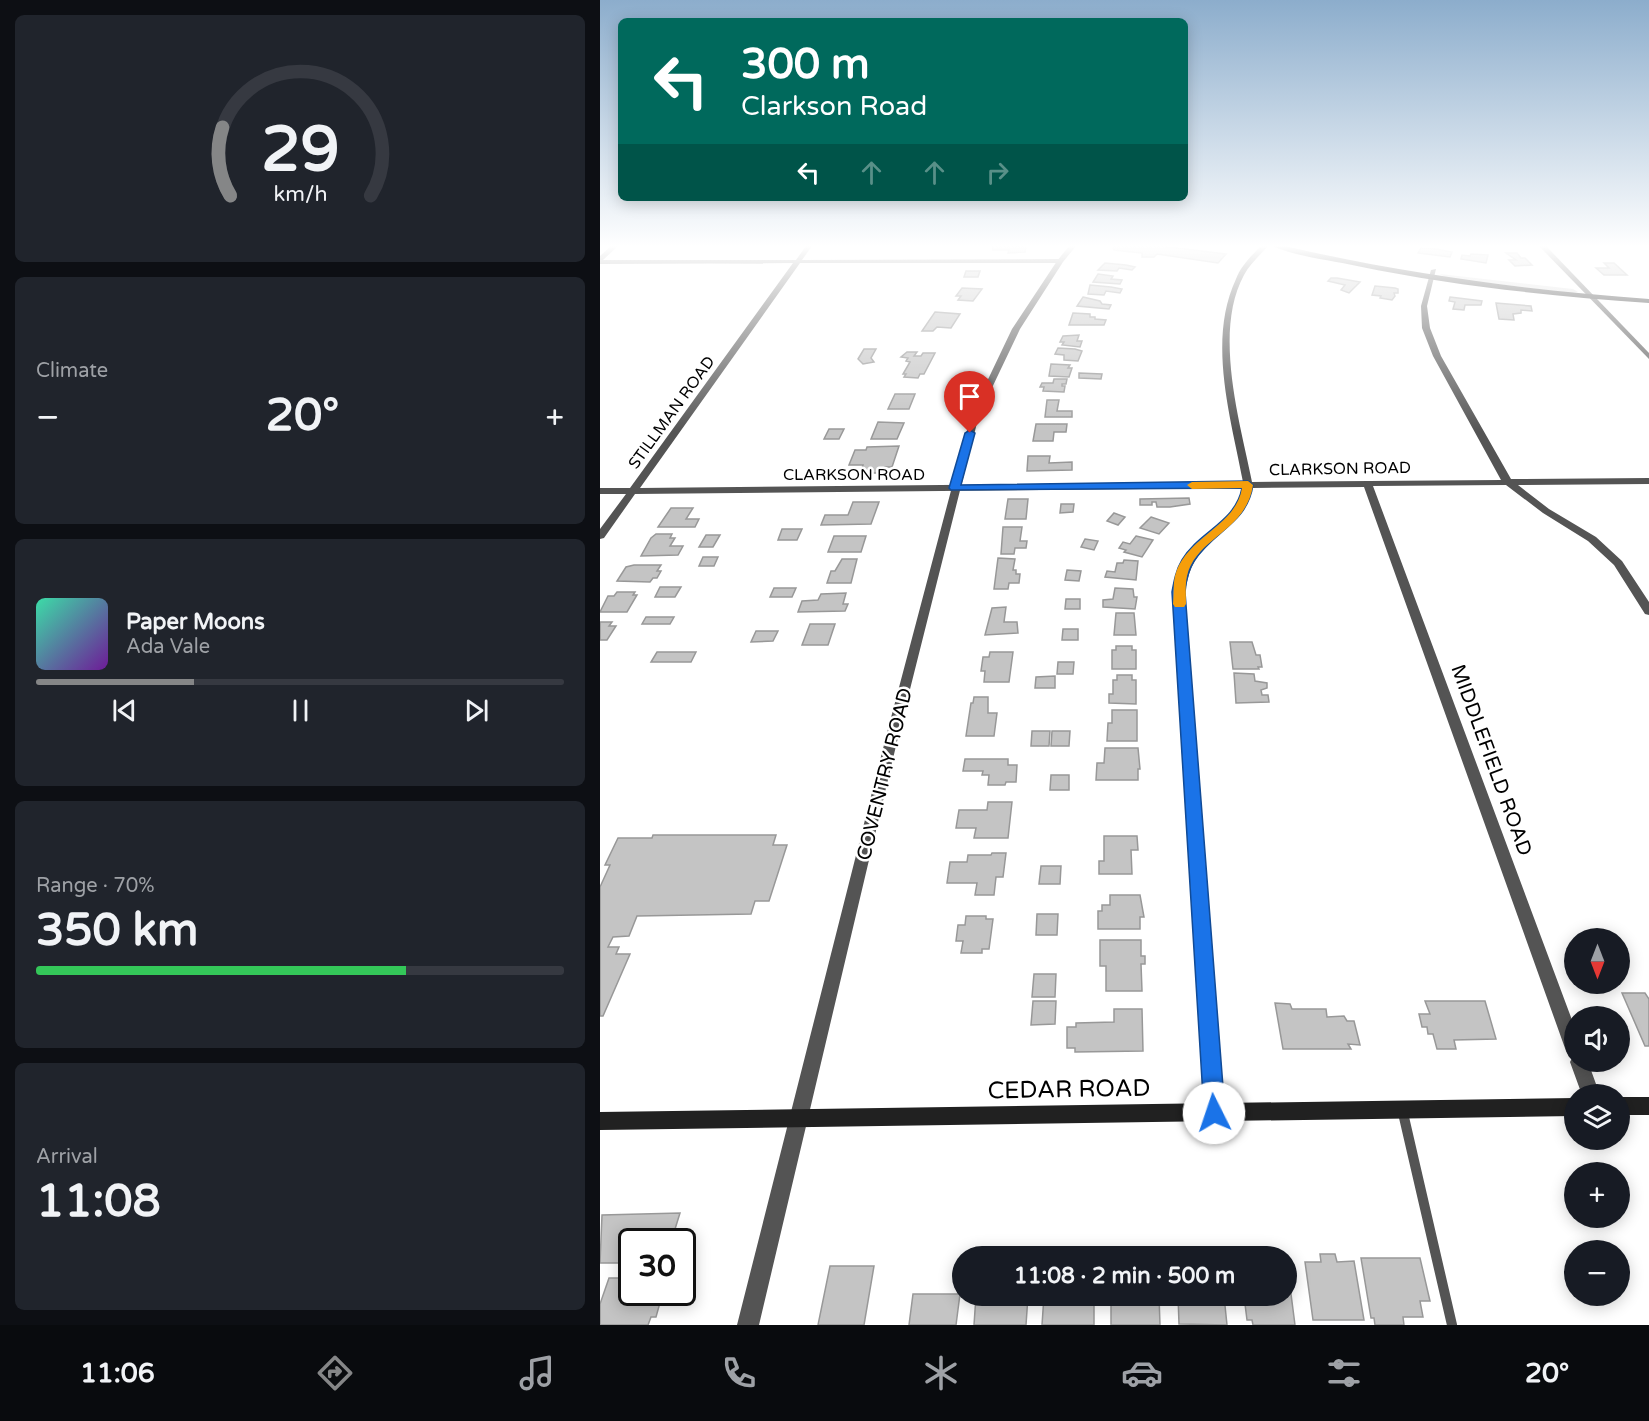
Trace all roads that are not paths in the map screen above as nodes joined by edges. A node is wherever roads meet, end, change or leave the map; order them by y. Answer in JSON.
{"nodes":[{"id":1,"x":764,"y":308,"type":"edge"},
{"id":2,"x":1029,"y":308,"type":"edge"},
{"id":3,"x":1230,"y":308,"type":"edge"},
{"id":4,"x":1424,"y":308,"type":"edge"},
{"id":5,"x":1601,"y":308,"type":"edge"},
{"id":6,"x":1649,"y":357,"type":"edge"},
{"id":7,"x":1507,"y":481,"type":"junction"},
{"id":8,"x":1649,"y":481,"type":"edge"},
{"id":9,"x":1367,"y":483,"type":"junction"},
{"id":10,"x":1248,"y":485,"type":"junction"},
{"id":11,"x":955,"y":488,"type":"junction"},
{"id":12,"x":600,"y":491,"type":"edge"},
{"id":13,"x":633,"y":491,"type":"junction"},
{"id":14,"x":600,"y":536,"type":"edge"},
{"id":15,"x":1649,"y":611,"type":"edge"},
{"id":16,"x":1564,"y":1021,"type":"edge"},
{"id":17,"x":1630,"y":1106,"type":"edge"},
{"id":18,"x":1649,"y":1106,"type":"edge"},
{"id":19,"x":1564,"y":1107,"type":"edge"},
{"id":20,"x":1402,"y":1109,"type":"junction"},
{"id":21,"x":1214,"y":1113,"type":"junction"},
{"id":22,"x":799,"y":1118,"type":"junction"},
{"id":23,"x":600,"y":1121,"type":"edge"},
{"id":24,"x":748,"y":1325,"type":"edge"},
{"id":25,"x":1452,"y":1325,"type":"edge"}],
"edges":[{"from":1,"to":13,"type":"street","name":"STILLMAN ROAD"},
{"from":2,"to":11,"type":"street","name":"COVENTRY ROAD"},
{"from":3,"to":10,"type":"street"},
{"from":4,"to":7,"type":"street"},
{"from":5,"to":6,"type":"street"},
{"from":7,"to":8,"type":"street","name":"CLARKSON ROAD"},
{"from":7,"to":9,"type":"street","name":"CLARKSON ROAD"},
{"from":7,"to":15,"type":"street"},
{"from":9,"to":10,"type":"street","name":"CLARKSON ROAD"},
{"from":9,"to":16,"type":"street","name":"MIDDLEFIELD ROAD"},
{"from":10,"to":11,"type":"street","name":"CLARKSON ROAD"},
{"from":10,"to":21,"type":"street"},
{"from":11,"to":13,"type":"street","name":"CLARKSON ROAD"},
{"from":11,"to":22,"type":"street","name":"COVENTRY ROAD"},
{"from":12,"to":13,"type":"street","name":"CLARKSON ROAD"},
{"from":13,"to":14,"type":"street","name":"STILLMAN ROAD"},
{"from":17,"to":18,"type":"main road"},
{"from":19,"to":20,"type":"main road","name":"CEDAR ROAD"},
{"from":20,"to":21,"type":"main road","name":"CEDAR ROAD"},
{"from":20,"to":25,"type":"lane"},
{"from":21,"to":22,"type":"main road","name":"CEDAR ROAD"},
{"from":22,"to":23,"type":"main road","name":"CEDAR ROAD"},
{"from":22,"to":24,"type":"street","name":"COVENTRY ROAD"}]}
